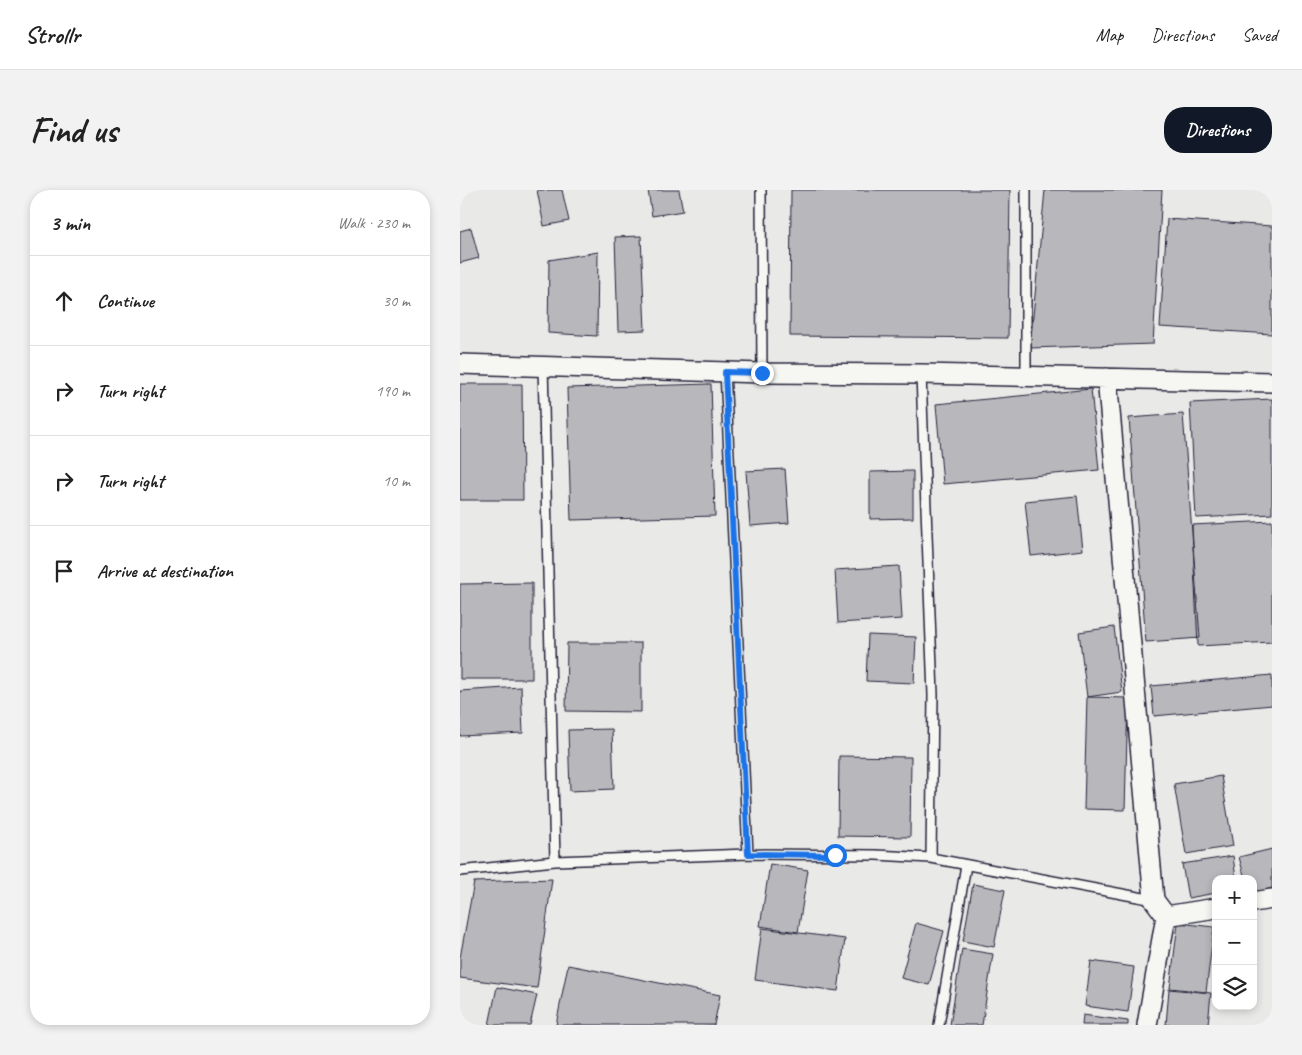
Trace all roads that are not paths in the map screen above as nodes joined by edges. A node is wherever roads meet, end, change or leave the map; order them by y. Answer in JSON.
{"nodes":[{"id":1,"x":762,"y":190,"type":"edge"},
{"id":2,"x":1026,"y":190,"type":"edge"},
{"id":3,"x":460,"y":364,"type":"edge"},
{"id":4,"x":543,"y":365,"type":"junction"},
{"id":5,"x":725,"y":372,"type":"junction"},
{"id":6,"x":762,"y":373,"type":"junction"},
{"id":7,"x":921,"y":374,"type":"junction"},
{"id":8,"x":1026,"y":376,"type":"junction"},
{"id":9,"x":1107,"y":378,"type":"junction"},
{"id":10,"x":1272,"y":382,"type":"edge"},
{"id":11,"x":748,"y":854,"type":"junction"},
{"id":12,"x":931,"y":858,"type":"junction"},
{"id":13,"x":555,"y":861,"type":"junction"},
{"id":14,"x":966,"y":865,"type":"junction"},
{"id":15,"x":460,"y":871,"type":"edge"},
{"id":16,"x":1272,"y":899,"type":"edge"},
{"id":17,"x":1154,"y":900,"type":"junction"},
{"id":18,"x":1257,"y":901,"type":"edge"},
{"id":19,"x":1212,"y":909,"type":"edge"},
{"id":20,"x":1166,"y":916,"type":"junction"},
{"id":21,"x":939,"y":1025,"type":"edge"},
{"id":22,"x":1147,"y":1025,"type":"edge"}],
"edges":[{"from":1,"to":6,"type":"lane"},
{"from":2,"to":8,"type":"lane"},
{"from":3,"to":4,"type":"street"},
{"from":4,"to":5,"type":"street"},
{"from":4,"to":13,"type":"lane"},
{"from":5,"to":6,"type":"street"},
{"from":5,"to":11,"type":"lane"},
{"from":6,"to":7,"type":"street"},
{"from":7,"to":8,"type":"street"},
{"from":7,"to":12,"type":"lane"},
{"from":8,"to":9,"type":"street"},
{"from":9,"to":10,"type":"street"},
{"from":9,"to":17,"type":"street"},
{"from":11,"to":12,"type":"lane"},
{"from":11,"to":13,"type":"lane"},
{"from":12,"to":14,"type":"lane"},
{"from":13,"to":15,"type":"lane"},
{"from":14,"to":17,"type":"lane"},
{"from":14,"to":21,"type":"lane"},
{"from":16,"to":18,"type":"street"},
{"from":17,"to":20,"type":"street"},
{"from":19,"to":20,"type":"street"},
{"from":20,"to":22,"type":"street"}]}
